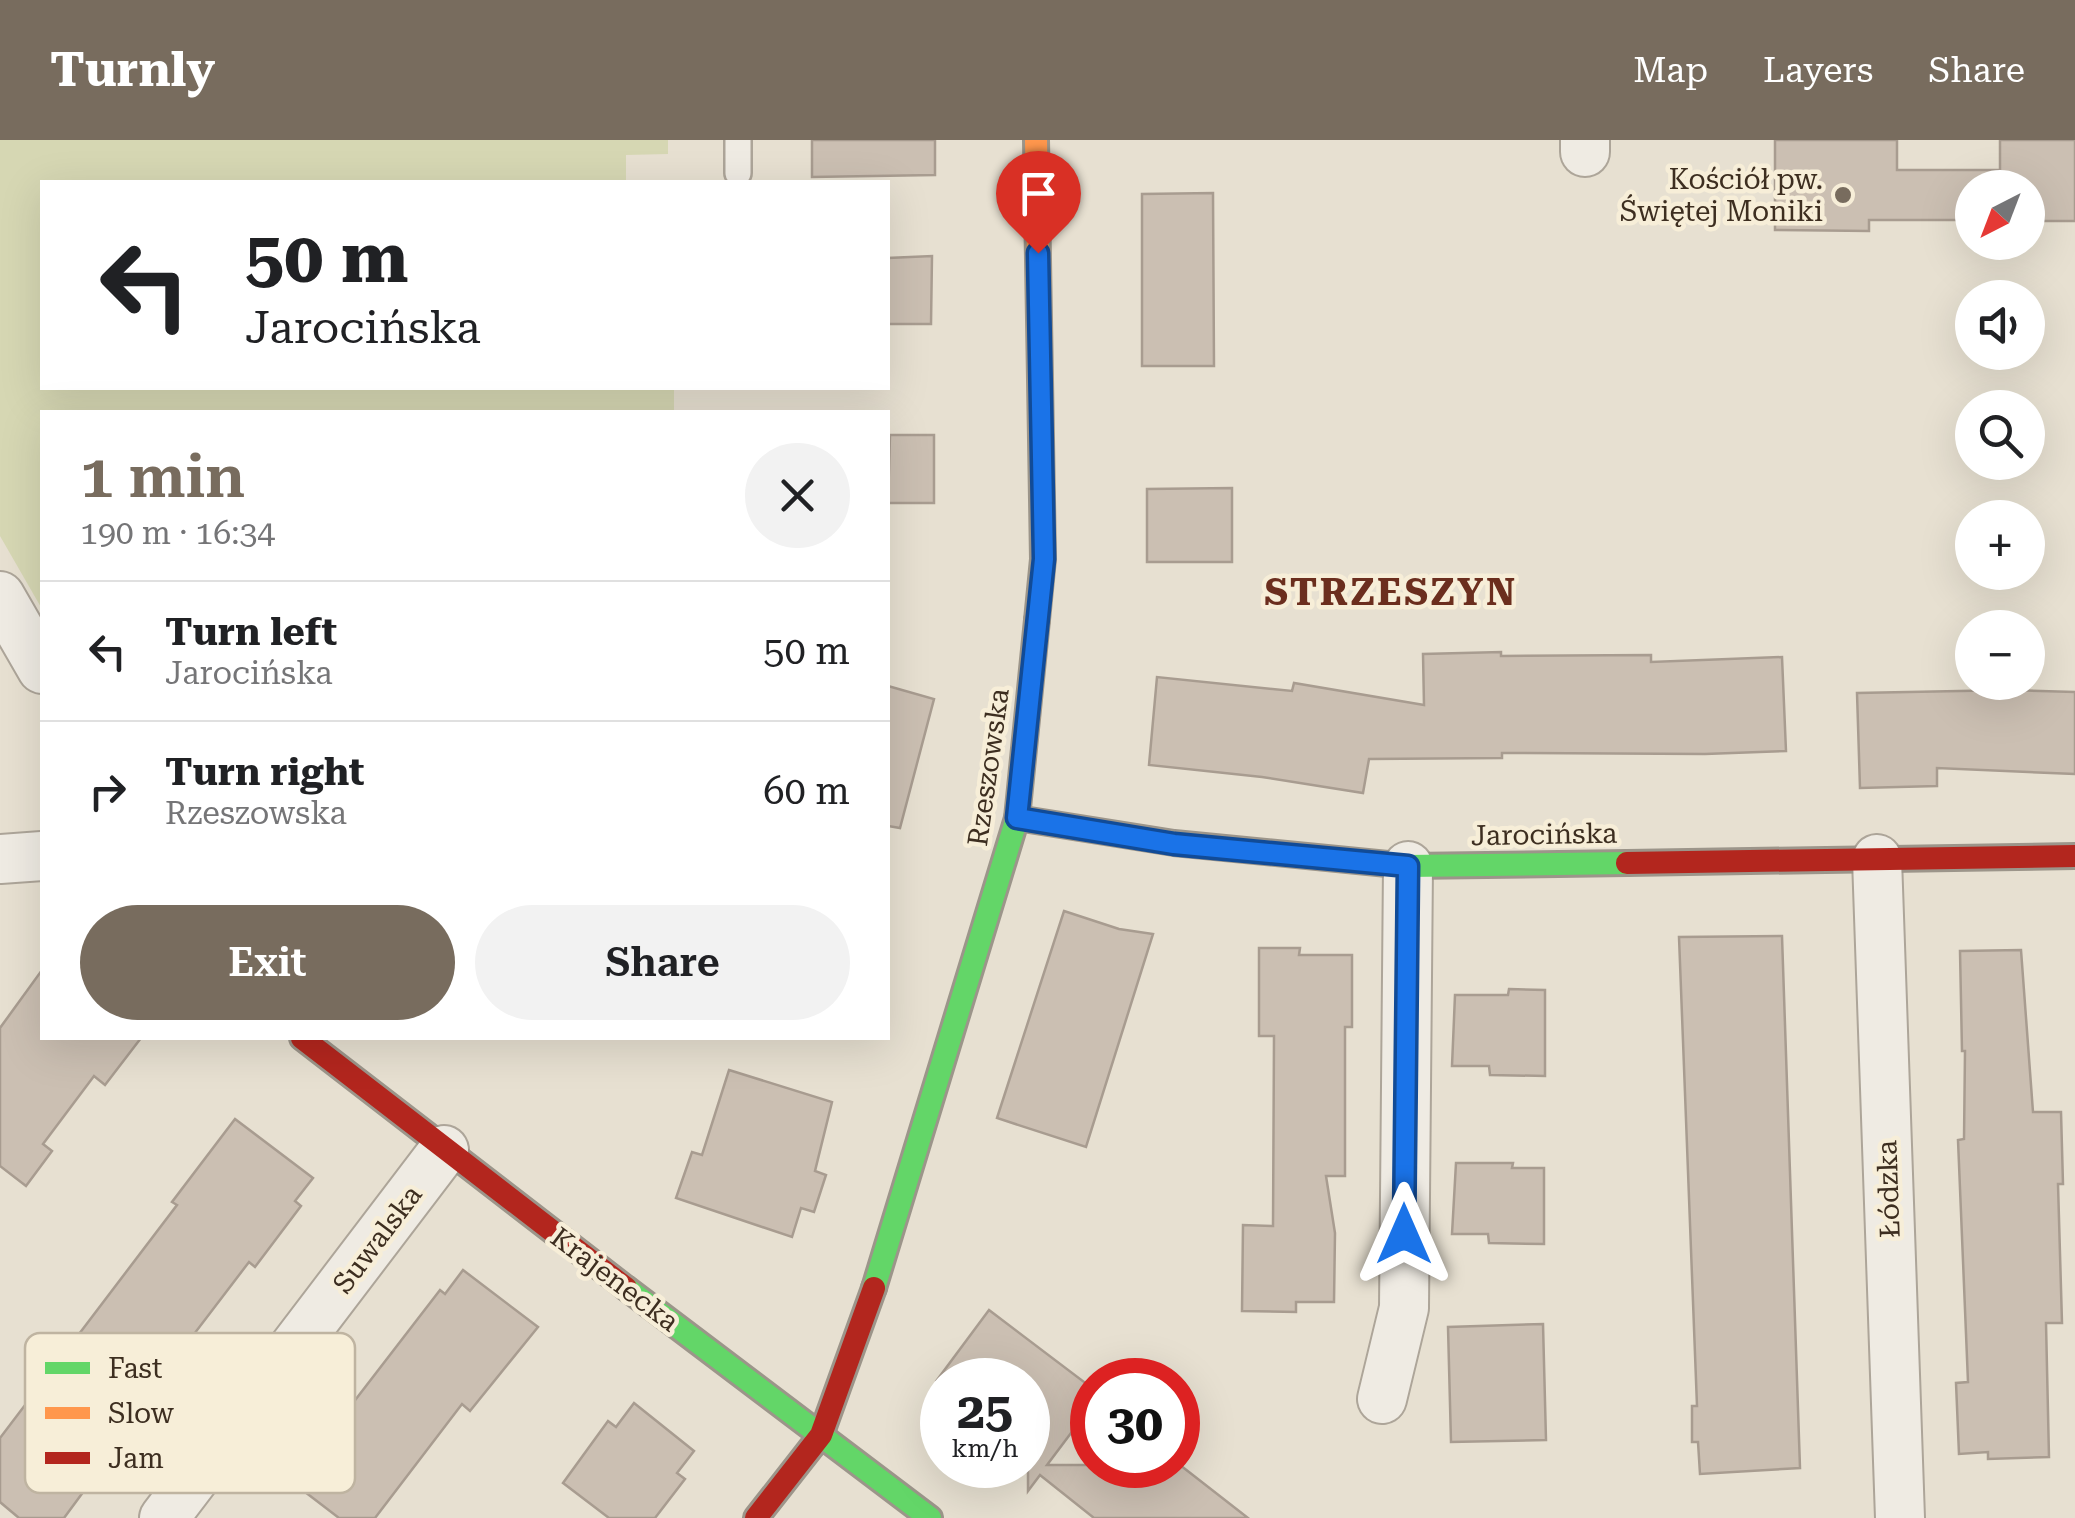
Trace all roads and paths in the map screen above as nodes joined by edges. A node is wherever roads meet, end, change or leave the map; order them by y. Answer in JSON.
{"nodes":[{"id":1,"x":738,"y":140,"type":"edge"},
{"id":2,"x":1036,"y":140,"type":"edge"},
{"id":3,"x":738,"y":174,"type":"dead end"},
{"id":4,"x":0,"y":596,"type":"edge"},
{"id":5,"x":40,"y":666,"type":"edge"},
{"id":6,"x":1017,"y":818,"type":"junction"},
{"id":7,"x":2075,"y":856,"type":"edge"},
{"id":8,"x":1877,"y":859,"type":"junction"},
{"id":9,"x":1408,"y":866,"type":"junction"},
{"id":10,"x":305,"y":1040,"type":"edge"},
{"id":11,"x":444,"y":1150,"type":"junction"},
{"id":12,"x":305,"y":1333,"type":"edge"},
{"id":13,"x":1382,"y":1399,"type":"dead end"},
{"id":14,"x":821,"y":1436,"type":"junction"},
{"id":15,"x":183,"y":1493,"type":"edge"},
{"id":16,"x":164,"y":1518,"type":"edge"},
{"id":17,"x":756,"y":1518,"type":"edge"},
{"id":18,"x":930,"y":1518,"type":"edge"},
{"id":19,"x":1900,"y":1518,"type":"edge"}],
"edges":[{"from":1,"to":3,"type":"lane"},
{"from":2,"to":6,"type":"street","name":"Rzeszowska"},
{"from":4,"to":5,"type":"street"},
{"from":6,"to":9,"type":"street","name":"Jarocińska"},
{"from":6,"to":14,"type":"street","name":"Rzeszowska"},
{"from":7,"to":8,"type":"street","name":"Jarocińska"},
{"from":8,"to":9,"type":"street","name":"Jarocińska"},
{"from":8,"to":19,"type":"street","name":"Łódzka"},
{"from":9,"to":13,"type":"street"},
{"from":10,"to":11,"type":"street","name":"Krajenecka"},
{"from":11,"to":12,"type":"street","name":"Suwalska"},
{"from":11,"to":14,"type":"street","name":"Krajenecka"},
{"from":14,"to":17,"type":"street","name":"Rzeszowska"},
{"from":14,"to":18,"type":"street","name":"Krajenecka"},
{"from":15,"to":16,"type":"street","name":"Suwalska"}]}
